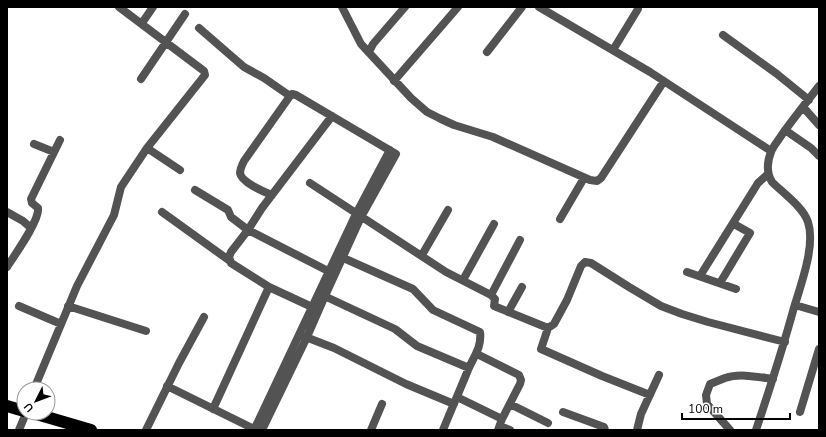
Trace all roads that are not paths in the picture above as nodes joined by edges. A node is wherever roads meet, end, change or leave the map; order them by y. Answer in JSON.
{"nodes":[{"id":1,"x":153,"y":7,"type":"edge"},
{"id":2,"x":342,"y":7,"type":"edge"},
{"id":3,"x":405,"y":7,"type":"edge"},
{"id":4,"x":458,"y":7,"type":"edge"},
{"id":5,"x":522,"y":7,"type":"edge"},
{"id":6,"x":540,"y":7,"type":"edge"},
{"id":7,"x":638,"y":7,"type":"edge"},
{"id":8,"x":125,"y":8,"type":"edge"},
{"id":9,"x":185,"y":14,"type":"dead end"},
{"id":10,"x":142,"y":23,"type":"junction"},
{"id":11,"x":199,"y":28,"type":"dead end"},
{"id":12,"x":723,"y":35,"type":"dead end"},
{"id":13,"x":166,"y":42,"type":"junction"},
{"id":14,"x":613,"y":50,"type":"junction"},
{"id":15,"x":369,"y":52,"type":"junction"},
{"id":16,"x":487,"y":52,"type":"dead end"},
{"id":17,"x":141,"y":79,"type":"dead end"},
{"id":18,"x":394,"y":81,"type":"junction"},
{"id":19,"x":664,"y":81,"type":"junction"},
{"id":20,"x":819,"y":86,"type":"edge"},
{"id":21,"x":290,"y":96,"type":"junction"},
{"id":22,"x":809,"y":100,"type":"junction"},
{"id":23,"x":803,"y":107,"type":"junction"},
{"id":24,"x":332,"y":116,"type":"junction"},
{"id":25,"x":819,"y":125,"type":"edge"},
{"id":26,"x":785,"y":130,"type":"junction"},
{"id":27,"x":60,"y":140,"type":"dead end"},
{"id":28,"x":34,"y":144,"type":"dead end"},
{"id":29,"x":147,"y":148,"type":"junction"},
{"id":30,"x":771,"y":151,"type":"junction"},
{"id":31,"x":54,"y":152,"type":"junction"},
{"id":32,"x":819,"y":156,"type":"edge"},
{"id":33,"x":180,"y":170,"type":"dead end"},
{"id":34,"x":768,"y":174,"type":"junction"},
{"id":35,"x":584,"y":178,"type":"junction"},
{"id":36,"x":310,"y":184,"type":"dead end"},
{"id":37,"x":194,"y":190,"type":"dead end"},
{"id":38,"x":272,"y":195,"type":"junction"},
{"id":39,"x":448,"y":210,"type":"dead end"},
{"id":40,"x":7,"y":212,"type":"edge"},
{"id":41,"x":162,"y":212,"type":"dead end"},
{"id":42,"x":359,"y":216,"type":"junction"},
{"id":43,"x":560,"y":219,"type":"dead end"},
{"id":44,"x":494,"y":224,"type":"dead end"},
{"id":45,"x":734,"y":224,"type":"junction"},
{"id":46,"x":31,"y":228,"type":"junction"},
{"id":47,"x":248,"y":230,"type":"junction"},
{"id":48,"x":520,"y":240,"type":"dead end"},
{"id":49,"x":422,"y":255,"type":"junction"},
{"id":50,"x":340,"y":256,"type":"junction"},
{"id":51,"x":230,"y":261,"type":"junction"},
{"id":52,"x":7,"y":267,"type":"edge"},
{"id":53,"x":332,"y":272,"type":"junction"},
{"id":54,"x":687,"y":272,"type":"dead end"},
{"id":55,"x":700,"y":276,"type":"junction"},
{"id":56,"x":463,"y":280,"type":"junction"},
{"id":57,"x":720,"y":283,"type":"junction"},
{"id":58,"x":269,"y":287,"type":"junction"},
{"id":59,"x":522,"y":287,"type":"dead end"},
{"id":60,"x":736,"y":289,"type":"dead end"},
{"id":61,"x":322,"y":295,"type":"junction"},
{"id":62,"x":491,"y":295,"type":"junction"},
{"id":63,"x":795,"y":305,"type":"junction"},
{"id":64,"x":19,"y":306,"type":"dead end"},
{"id":65,"x":68,"y":306,"type":"junction"},
{"id":66,"x":312,"y":307,"type":"junction"},
{"id":67,"x":508,"y":312,"type":"junction"},
{"id":68,"x":819,"y":312,"type":"edge"},
{"id":69,"x":204,"y":317,"type":"dead end"},
{"id":70,"x":61,"y":324,"type":"junction"},
{"id":71,"x":548,"y":328,"type":"junction"},
{"id":72,"x":146,"y":332,"type":"dead end"},
{"id":73,"x":303,"y":336,"type":"junction"},
{"id":74,"x":785,"y":342,"type":"junction"},
{"id":75,"x":819,"y":349,"type":"edge"},
{"id":76,"x":477,"y":354,"type":"junction"},
{"id":77,"x":469,"y":368,"type":"junction"},
{"id":78,"x":659,"y":375,"type":"dead end"},
{"id":79,"x":773,"y":379,"type":"junction"},
{"id":80,"x":37,"y":381,"type":"edge"},
{"id":81,"x":168,"y":386,"type":"junction"},
{"id":82,"x":650,"y":395,"type":"junction"},
{"id":83,"x":455,"y":401,"type":"junction"},
{"id":84,"x":382,"y":404,"type":"dead end"},
{"id":85,"x":510,"y":404,"type":"junction"},
{"id":86,"x":213,"y":409,"type":"junction"},
{"id":87,"x":563,"y":412,"type":"dead end"},
{"id":88,"x":800,"y":412,"type":"dead end"},
{"id":89,"x":56,"y":420,"type":"edge"},
{"id":90,"x":548,"y":423,"type":"dead end"},
{"id":91,"x":500,"y":425,"type":"edge"},
{"id":92,"x":88,"y":429,"type":"edge"},
{"id":93,"x":146,"y":430,"type":"edge"},
{"id":94,"x":257,"y":430,"type":"edge"},
{"id":95,"x":371,"y":430,"type":"edge"},
{"id":96,"x":443,"y":430,"type":"edge"},
{"id":97,"x":510,"y":430,"type":"edge"},
{"id":98,"x":605,"y":430,"type":"edge"},
{"id":99,"x":637,"y":430,"type":"edge"},
{"id":100,"x":730,"y":430,"type":"edge"},
{"id":101,"x":756,"y":430,"type":"edge"}],
"edges":[{"from":1,"to":10,"type":"street"},
{"from":2,"to":15,"type":"street"},
{"from":3,"to":15,"type":"street"},
{"from":4,"to":18,"type":"street"},
{"from":5,"to":16,"type":"street"},
{"from":6,"to":14,"type":"street"},
{"from":7,"to":14,"type":"street"},
{"from":8,"to":10,"type":"street"},
{"from":9,"to":13,"type":"street"},
{"from":10,"to":13,"type":"street"},
{"from":11,"to":21,"type":"street"},
{"from":12,"to":22,"type":"street"},
{"from":13,"to":17,"type":"street"},
{"from":13,"to":29,"type":"street"},
{"from":14,"to":19,"type":"street"},
{"from":15,"to":18,"type":"street"},
{"from":18,"to":35,"type":"street"},
{"from":19,"to":30,"type":"street"},
{"from":19,"to":35,"type":"street"},
{"from":20,"to":22,"type":"street"},
{"from":21,"to":24,"type":"street"},
{"from":21,"to":38,"type":"street"},
{"from":22,"to":23,"type":"street"},
{"from":23,"to":25,"type":"street"},
{"from":23,"to":26,"type":"street"},
{"from":24,"to":38,"type":"street"},
{"from":24,"to":42,"type":"street"},
{"from":26,"to":30,"type":"street"},
{"from":26,"to":32,"type":"street"},
{"from":27,"to":31,"type":"street"},
{"from":28,"to":31,"type":"street"},
{"from":29,"to":33,"type":"street"},
{"from":29,"to":65,"type":"street"},
{"from":30,"to":34,"type":"street"},
{"from":31,"to":46,"type":"street"},
{"from":34,"to":45,"type":"street"},
{"from":34,"to":63,"type":"street"},
{"from":35,"to":43,"type":"street"},
{"from":36,"to":42,"type":"street"},
{"from":37,"to":47,"type":"street"},
{"from":38,"to":47,"type":"street"},
{"from":39,"to":49,"type":"street"},
{"from":40,"to":46,"type":"street"},
{"from":41,"to":51,"type":"street"},
{"from":42,"to":49,"type":"street"},
{"from":42,"to":50,"type":"street"},
{"from":44,"to":56,"type":"street"},
{"from":45,"to":55,"type":"street"},
{"from":45,"to":57,"type":"street"},
{"from":46,"to":52,"type":"street"},
{"from":47,"to":51,"type":"street"},
{"from":47,"to":53,"type":"street"},
{"from":48,"to":62,"type":"street"},
{"from":49,"to":56,"type":"street"},
{"from":50,"to":53,"type":"street"},
{"from":50,"to":76,"type":"street"},
{"from":51,"to":58,"type":"street"},
{"from":53,"to":61,"type":"street"},
{"from":54,"to":55,"type":"street"},
{"from":55,"to":57,"type":"street"},
{"from":56,"to":62,"type":"street"},
{"from":57,"to":60,"type":"street"},
{"from":58,"to":66,"type":"street"},
{"from":58,"to":86,"type":"street"},
{"from":59,"to":67,"type":"street"},
{"from":61,"to":66,"type":"street"},
{"from":61,"to":73,"type":"street"},
{"from":61,"to":77,"type":"street"},
{"from":62,"to":67,"type":"street"},
{"from":63,"to":68,"type":"street"},
{"from":63,"to":74,"type":"street"},
{"from":64,"to":70,"type":"street"},
{"from":65,"to":70,"type":"street"},
{"from":65,"to":72,"type":"street"},
{"from":66,"to":73,"type":"street"},
{"from":67,"to":71,"type":"street"},
{"from":69,"to":81,"type":"street"},
{"from":70,"to":80,"type":"street"},
{"from":71,"to":74,"type":"street"},
{"from":71,"to":82,"type":"street"},
{"from":73,"to":83,"type":"street"},
{"from":73,"to":94,"type":"street"},
{"from":74,"to":79,"type":"street"},
{"from":75,"to":88,"type":"street"},
{"from":76,"to":77,"type":"street"},
{"from":76,"to":85,"type":"street"},
{"from":77,"to":83,"type":"street"},
{"from":78,"to":82,"type":"street"},
{"from":79,"to":100,"type":"street"},
{"from":79,"to":101,"type":"street"},
{"from":81,"to":86,"type":"street"},
{"from":81,"to":93,"type":"street"},
{"from":82,"to":99,"type":"street"},
{"from":83,"to":91,"type":"street"},
{"from":83,"to":96,"type":"street"},
{"from":84,"to":95,"type":"street"},
{"from":85,"to":90,"type":"street"},
{"from":85,"to":91,"type":"street"},
{"from":86,"to":94,"type":"street"},
{"from":87,"to":98,"type":"street"},
{"from":89,"to":92,"type":"highway"},
{"from":91,"to":97,"type":"street"}]}
